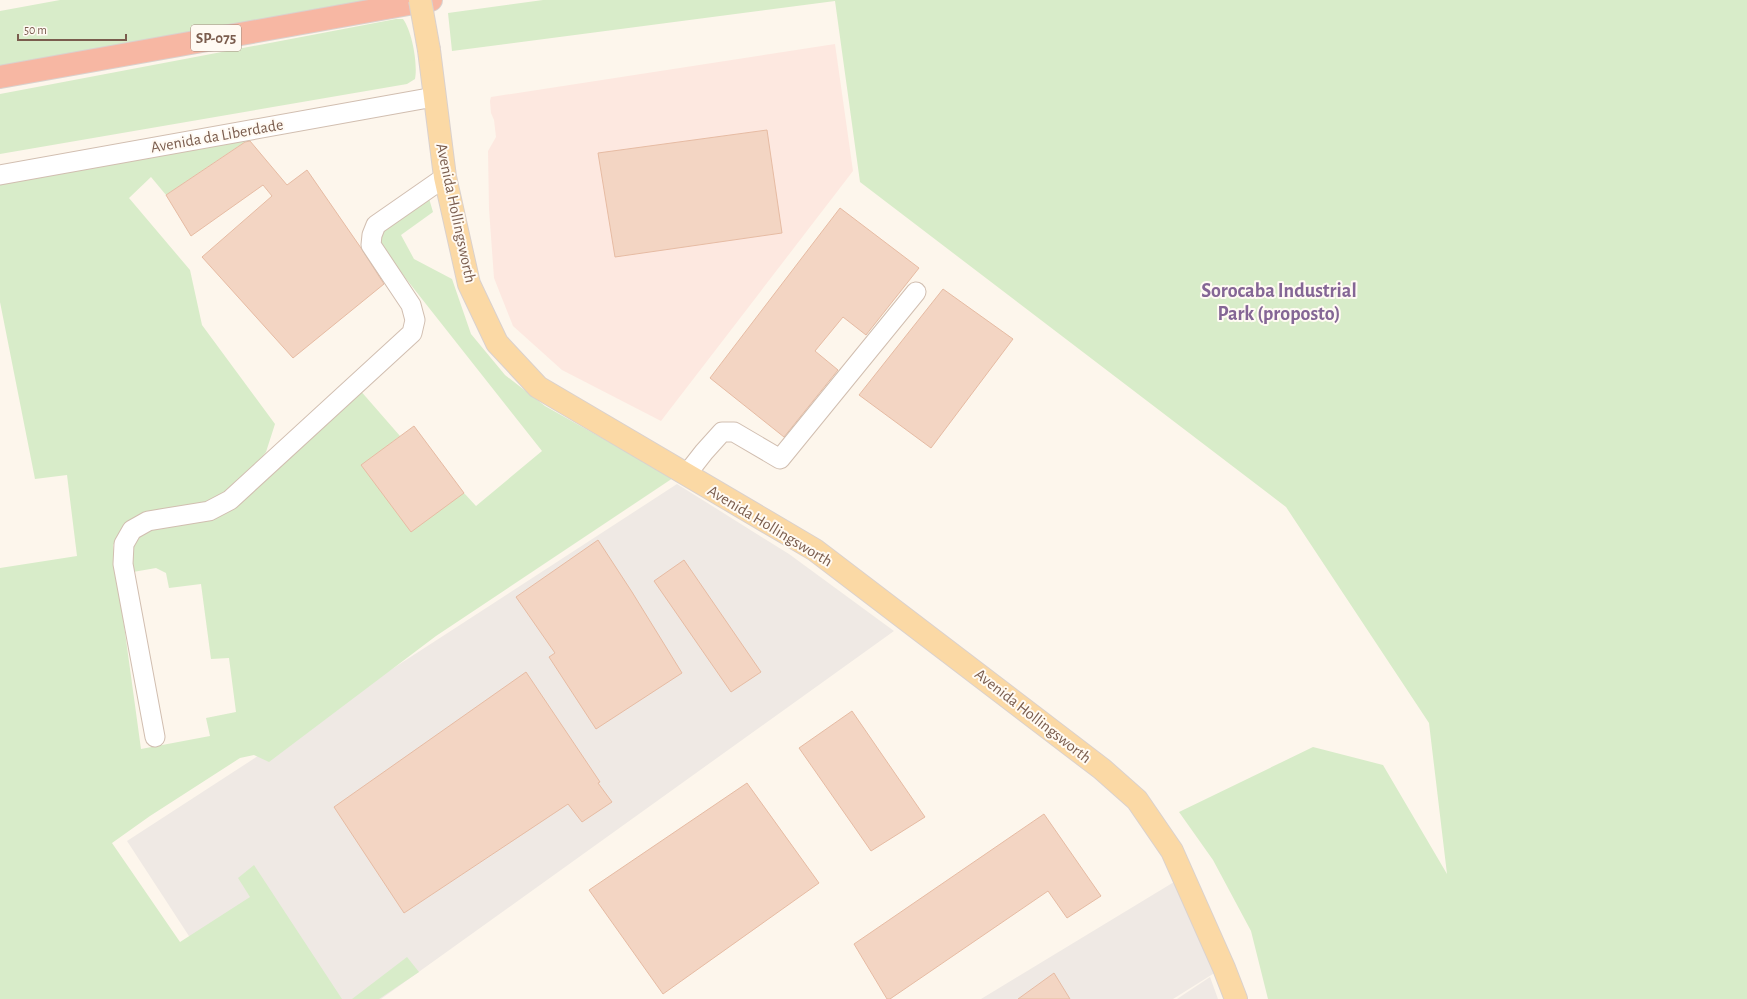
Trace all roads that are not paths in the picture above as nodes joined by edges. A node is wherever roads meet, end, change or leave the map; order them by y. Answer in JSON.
{"nodes":[{"id":1,"x":420,"y":0,"type":"edge"},
{"id":2,"x":431,"y":0,"type":"edge"},
{"id":3,"x":0,"y":77,"type":"edge"},
{"id":4,"x":434,"y":97,"type":"junction"},
{"id":5,"x":0,"y":175,"type":"edge"},
{"id":6,"x":445,"y":177,"type":"junction"},
{"id":7,"x":916,"y":292,"type":"dead end"},
{"id":8,"x":686,"y":475,"type":"junction"},
{"id":9,"x":155,"y":737,"type":"dead end"},
{"id":10,"x":1236,"y":999,"type":"edge"}],
"edges":[{"from":1,"to":4,"type":"main road","name":"Avenida Hollingsworth","bridge":true},
{"from":2,"to":3,"type":"highway","number":"SP-075"},
{"from":4,"to":5,"type":"street","name":"Avenida da Liberdade"},
{"from":4,"to":6,"type":"main road","name":"Avenida Hollingsworth"},
{"from":6,"to":8,"type":"main road","name":"Avenida Hollingsworth"},
{"from":6,"to":9,"type":"street"},
{"from":7,"to":8,"type":"street"},
{"from":8,"to":10,"type":"main road","name":"Avenida Hollingsworth"}]}
